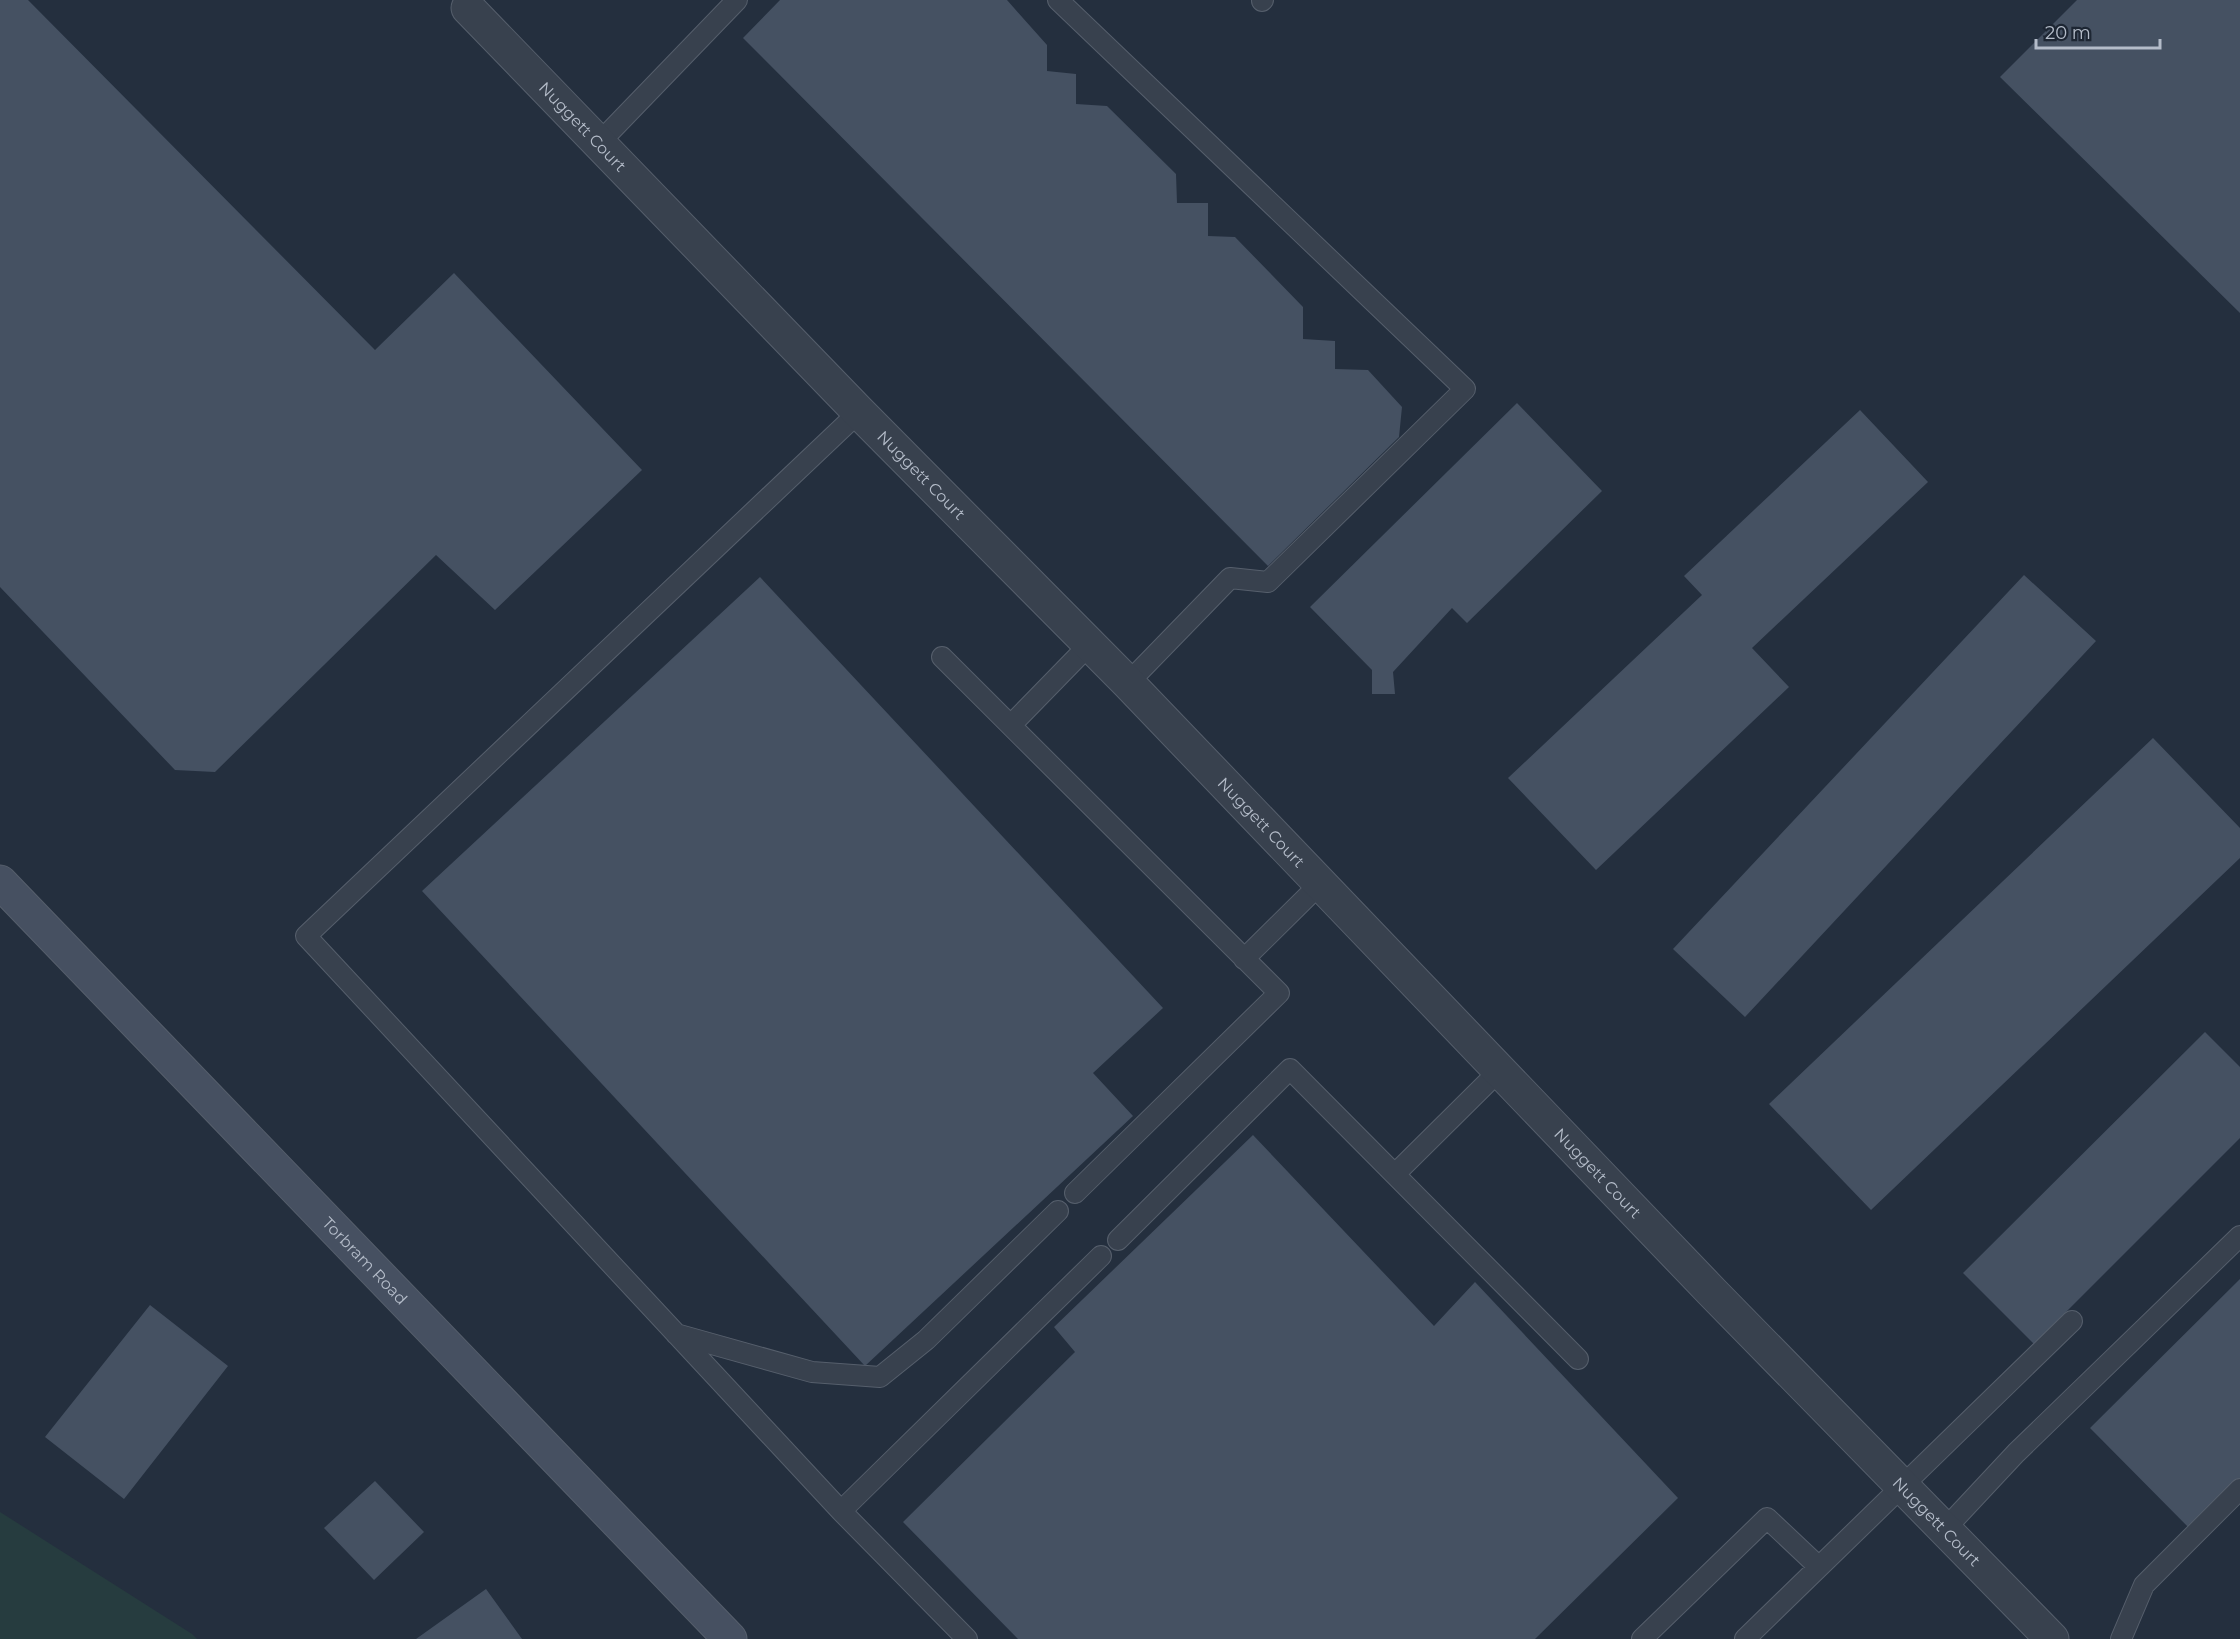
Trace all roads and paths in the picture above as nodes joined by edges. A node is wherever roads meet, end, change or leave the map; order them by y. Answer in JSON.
{"nodes":[{"id":1,"x":737,"y":0,"type":"edge"},
{"id":2,"x":1058,"y":0,"type":"edge"},
{"id":3,"x":468,"y":8,"type":"dead end"},
{"id":4,"x":599,"y":143,"type":"junction"},
{"id":5,"x":859,"y":412,"type":"junction"},
{"id":6,"x":1090,"y":644,"type":"junction"},
{"id":7,"x":942,"y":657,"type":"dead end"},
{"id":8,"x":1128,"y":683,"type":"junction"},
{"id":9,"x":1011,"y":725,"type":"junction"},
{"id":10,"x":0,"y":882,"type":"edge"},
{"id":11,"x":1321,"y":883,"type":"junction"},
{"id":12,"x":1244,"y":959,"type":"junction"},
{"id":13,"x":1500,"y":1070,"type":"junction"},
{"id":14,"x":1395,"y":1174,"type":"junction"},
{"id":15,"x":1075,"y":1194,"type":"dead end"},
{"id":16,"x":1058,"y":1211,"type":"dead end"},
{"id":17,"x":2240,"y":1236,"type":"edge"},
{"id":18,"x":1118,"y":1240,"type":"dead end"},
{"id":19,"x":1101,"y":1256,"type":"dead end"},
{"id":20,"x":2072,"y":1321,"type":"dead end"},
{"id":21,"x":676,"y":1334,"type":"junction"},
{"id":22,"x":1578,"y":1359,"type":"dead end"},
{"id":23,"x":1902,"y":1486,"type":"junction"},
{"id":24,"x":2240,"y":1490,"type":"edge"},
{"id":25,"x":841,"y":1511,"type":"junction"},
{"id":26,"x":1945,"y":1529,"type":"junction"},
{"id":27,"x":1819,"y":1567,"type":"junction"},
{"id":28,"x":730,"y":1639,"type":"edge"},
{"id":29,"x":967,"y":1639,"type":"edge"},
{"id":30,"x":1642,"y":1639,"type":"edge"},
{"id":31,"x":1745,"y":1639,"type":"edge"},
{"id":32,"x":2052,"y":1639,"type":"edge"},
{"id":33,"x":2121,"y":1639,"type":"edge"}],
"edges":[{"from":1,"to":4,"type":"lane"},
{"from":2,"to":8,"type":"lane"},
{"from":3,"to":4,"type":"street","name":"Nuggett Court"},
{"from":4,"to":5,"type":"street","name":"Nuggett Court"},
{"from":5,"to":6,"type":"street","name":"Nuggett Court"},
{"from":5,"to":21,"type":"lane"},
{"from":6,"to":8,"type":"street","name":"Nuggett Court"},
{"from":6,"to":9,"type":"lane"},
{"from":7,"to":9,"type":"lane"},
{"from":8,"to":11,"type":"street","name":"Nuggett Court"},
{"from":9,"to":12,"type":"lane"},
{"from":10,"to":28,"type":"main road","name":"Torbram Road"},
{"from":11,"to":12,"type":"lane"},
{"from":11,"to":13,"type":"street","name":"Nuggett Court"},
{"from":12,"to":15,"type":"lane"},
{"from":13,"to":14,"type":"lane"},
{"from":13,"to":23,"type":"street","name":"Nuggett Court"},
{"from":14,"to":18,"type":"lane"},
{"from":14,"to":22,"type":"lane"},
{"from":16,"to":21,"type":"lane"},
{"from":17,"to":26,"type":"lane"},
{"from":19,"to":25,"type":"lane"},
{"from":20,"to":23,"type":"lane"},
{"from":21,"to":25,"type":"lane"},
{"from":23,"to":26,"type":"street","name":"Nuggett Court"},
{"from":23,"to":27,"type":"lane"},
{"from":24,"to":33,"type":"lane"},
{"from":25,"to":29,"type":"lane"},
{"from":26,"to":32,"type":"street","name":"Nuggett Court"},
{"from":27,"to":30,"type":"lane"},
{"from":27,"to":31,"type":"lane"}]}
